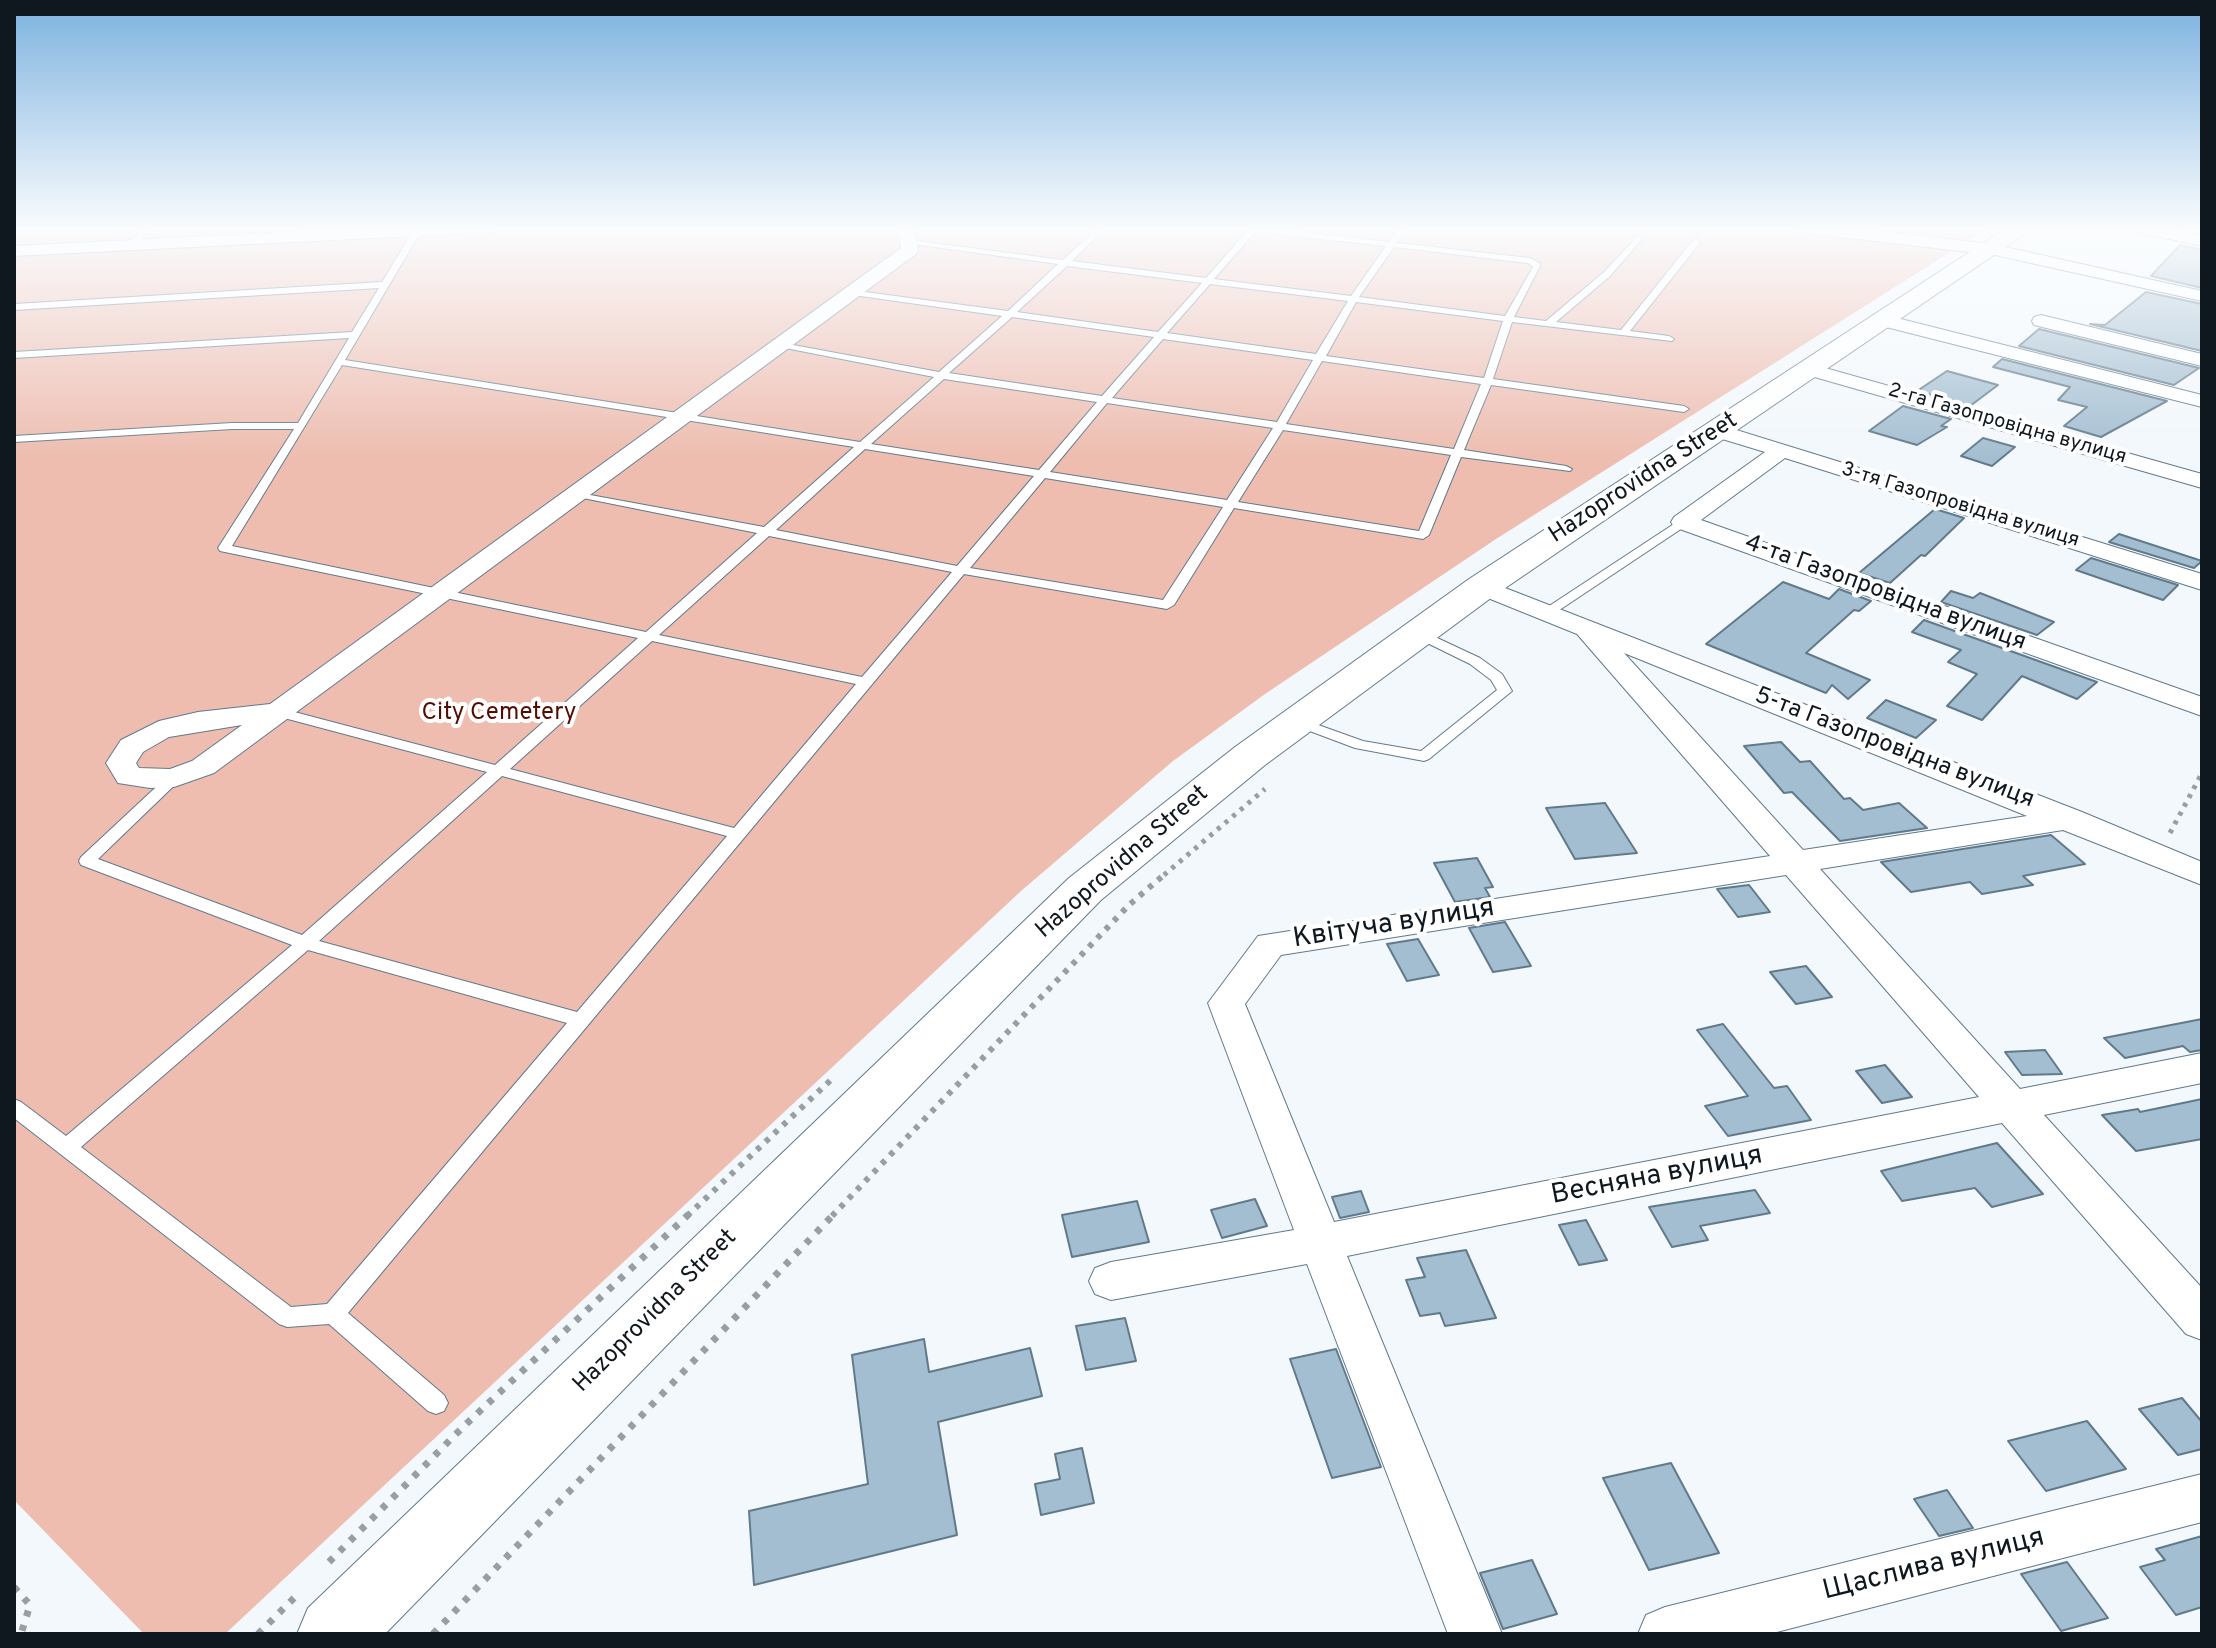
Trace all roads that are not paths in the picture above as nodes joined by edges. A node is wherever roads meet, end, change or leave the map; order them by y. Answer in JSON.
{"nodes":[{"id":1,"x":66,"y":304,"type":"edge"},
{"id":2,"x":373,"y":304,"type":"edge"},
{"id":3,"x":836,"y":304,"type":"edge"},
{"id":4,"x":938,"y":304,"type":"edge"},
{"id":5,"x":1021,"y":304,"type":"edge"},
{"id":6,"x":1188,"y":304,"type":"edge"},
{"id":7,"x":1351,"y":304,"type":"edge"},
{"id":8,"x":1402,"y":304,"type":"edge"},
{"id":9,"x":1516,"y":304,"type":"edge"},
{"id":10,"x":1571,"y":304,"type":"edge"},
{"id":11,"x":1647,"y":304,"type":"edge"},
{"id":12,"x":1910,"y":304,"type":"edge"},
{"id":13,"x":14,"y":307,"type":"edge"},
{"id":14,"x":1010,"y":314,"type":"junction"},
{"id":15,"x":1509,"y":317,"type":"junction"},
{"id":16,"x":1885,"y":321,"type":"junction"},
{"id":17,"x":2041,"y":321,"type":"dead end"},
{"id":18,"x":1550,"y":322,"type":"junction"},
{"id":19,"x":1624,"y":333,"type":"junction"},
{"id":20,"x":355,"y":335,"type":"junction"},
{"id":21,"x":1161,"y":335,"type":"junction"},
{"id":22,"x":1669,"y":339,"type":"dead end"},
{"id":23,"x":780,"y":344,"type":"junction"},
{"id":24,"x":14,"y":355,"type":"edge"},
{"id":25,"x":1320,"y":357,"type":"junction"},
{"id":26,"x":2202,"y":360,"type":"edge"},
{"id":27,"x":339,"y":362,"type":"junction"},
{"id":28,"x":1811,"y":370,"type":"junction"},
{"id":29,"x":940,"y":375,"type":"junction"},
{"id":30,"x":1488,"y":380,"type":"junction"},
{"id":31,"x":1105,"y":399,"type":"junction"},
{"id":32,"x":2202,"y":401,"type":"edge"},
{"id":33,"x":1684,"y":409,"type":"dead end"},
{"id":34,"x":684,"y":415,"type":"junction"},
{"id":35,"x":1281,"y":424,"type":"junction"},
{"id":36,"x":302,"y":426,"type":"junction"},
{"id":37,"x":1717,"y":430,"type":"junction"},
{"id":38,"x":14,"y":439,"type":"edge"},
{"id":39,"x":861,"y":446,"type":"junction"},
{"id":40,"x":1782,"y":450,"type":"junction"},
{"id":41,"x":1458,"y":453,"type":"junction"},
{"id":42,"x":1566,"y":469,"type":"dead end"},
{"id":43,"x":1044,"y":475,"type":"junction"},
{"id":44,"x":2202,"y":481,"type":"edge"},
{"id":45,"x":578,"y":494,"type":"junction"},
{"id":46,"x":1230,"y":504,"type":"junction"},
{"id":47,"x":1683,"y":522,"type":"junction"},
{"id":48,"x":764,"y":531,"type":"junction"},
{"id":49,"x":961,"y":570,"type":"junction"},
{"id":50,"x":2202,"y":582,"type":"edge"},
{"id":51,"x":1482,"y":587,"type":"junction"},
{"id":52,"x":439,"y":594,"type":"junction"},
{"id":53,"x":1547,"y":612,"type":"junction"},
{"id":54,"x":1586,"y":628,"type":"junction"},
{"id":55,"x":1418,"y":633,"type":"junction"},
{"id":56,"x":648,"y":636,"type":"junction"},
{"id":57,"x":867,"y":682,"type":"junction"},
{"id":58,"x":2202,"y":707,"type":"edge"},
{"id":59,"x":278,"y":712,"type":"junction"},
{"id":60,"x":1296,"y":721,"type":"junction"},
{"id":61,"x":497,"y":769,"type":"junction"},
{"id":62,"x":174,"y":778,"type":"junction"},
{"id":63,"x":2071,"y":819,"type":"junction"},
{"id":64,"x":739,"y":834,"type":"junction"},
{"id":65,"x":1795,"y":862,"type":"junction"},
{"id":66,"x":2202,"y":874,"type":"edge"},
{"id":67,"x":305,"y":943,"type":"junction"},
{"id":68,"x":582,"y":1020,"type":"junction"},
{"id":69,"x":2202,"y":1068,"type":"edge"},
{"id":70,"x":14,"y":1107,"type":"edge"},
{"id":71,"x":2010,"y":1108,"type":"junction"},
{"id":72,"x":68,"y":1146,"type":"junction"},
{"id":73,"x":1321,"y":1243,"type":"junction"},
{"id":74,"x":1111,"y":1281,"type":"dead end"},
{"id":75,"x":333,"y":1314,"type":"junction"},
{"id":76,"x":2202,"y":1320,"type":"edge"},
{"id":77,"x":436,"y":1403,"type":"dead end"},
{"id":78,"x":2202,"y":1498,"type":"edge"},
{"id":79,"x":334,"y":1634,"type":"edge"},
{"id":80,"x":1475,"y":1634,"type":"edge"},
{"id":81,"x":1665,"y":1634,"type":"edge"}],
"edges":[{"from":1,"to":13,"type":"lane"},
{"from":2,"to":20,"type":"lane"},
{"from":3,"to":23,"type":"street"},
{"from":4,"to":14,"type":"lane"},
{"from":5,"to":14,"type":"lane"},
{"from":6,"to":21,"type":"lane"},
{"from":7,"to":25,"type":"lane"},
{"from":8,"to":15,"type":"lane"},
{"from":9,"to":15,"type":"lane"},
{"from":10,"to":18,"type":"lane"},
{"from":11,"to":19,"type":"lane"},
{"from":12,"to":16,"type":"main road","name":"Hazoprovidna Street"},
{"from":14,"to":21,"type":"lane"},
{"from":14,"to":29,"type":"lane"},
{"from":15,"to":18,"type":"lane"},
{"from":15,"to":30,"type":"lane"},
{"from":16,"to":28,"type":"main road","name":"Hazoprovidna Street"},
{"from":16,"to":32,"type":"street"},
{"from":17,"to":26,"type":"street"},
{"from":18,"to":19,"type":"lane"},
{"from":19,"to":22,"type":"lane"},
{"from":20,"to":24,"type":"lane"},
{"from":20,"to":27,"type":"lane"},
{"from":21,"to":25,"type":"lane"},
{"from":21,"to":31,"type":"lane"},
{"from":23,"to":29,"type":"lane"},
{"from":23,"to":34,"type":"street"},
{"from":25,"to":30,"type":"lane"},
{"from":25,"to":35,"type":"lane"},
{"from":27,"to":34,"type":"lane"},
{"from":27,"to":36,"type":"lane"},
{"from":28,"to":37,"type":"main road","name":"Hazoprovidna Street"},
{"from":28,"to":44,"type":"street","name":"2-га Газопровідна вулиця"},
{"from":29,"to":31,"type":"lane"},
{"from":29,"to":39,"type":"lane"},
{"from":30,"to":33,"type":"lane"},
{"from":30,"to":41,"type":"lane"},
{"from":31,"to":35,"type":"lane"},
{"from":31,"to":43,"type":"lane"},
{"from":34,"to":39,"type":"lane"},
{"from":34,"to":45,"type":"street"},
{"from":35,"to":41,"type":"lane"},
{"from":35,"to":46,"type":"lane"},
{"from":36,"to":38,"type":"lane"},
{"from":36,"to":52,"type":"lane"},
{"from":37,"to":40,"type":"street","name":"3-тя Газопровідна вулиця"},
{"from":37,"to":51,"type":"main road","name":"Hazoprovidna Street"},
{"from":39,"to":43,"type":"lane"},
{"from":39,"to":48,"type":"lane"},
{"from":40,"to":47,"type":"street"},
{"from":40,"to":50,"type":"street","name":"3-тя Газопровідна вулиця"},
{"from":41,"to":42,"type":"lane"},
{"from":41,"to":46,"type":"lane"},
{"from":43,"to":46,"type":"lane"},
{"from":43,"to":49,"type":"lane"},
{"from":45,"to":48,"type":"lane"},
{"from":45,"to":52,"type":"street"},
{"from":46,"to":49,"type":"lane"},
{"from":47,"to":53,"type":"lane"},
{"from":47,"to":58,"type":"street","name":"4-та Газопровідна вулиця"},
{"from":48,"to":49,"type":"lane"},
{"from":48,"to":56,"type":"lane"},
{"from":49,"to":57,"type":"lane"},
{"from":51,"to":53,"type":"street","name":"5-та Газопровідна вулиця"},
{"from":51,"to":55,"type":"main road","name":"Hazoprovidna Street"},
{"from":52,"to":56,"type":"lane"},
{"from":52,"to":59,"type":"street"},
{"from":53,"to":54,"type":"street","name":"5-та Газопровідна вулиця"},
{"from":54,"to":63,"type":"street","name":"5-та Газопровідна вулиця"},
{"from":54,"to":65,"type":"street"},
{"from":55,"to":60,"type":"main road","name":"Hazoprovidna Street"},
{"from":55,"to":60,"type":"lane"},
{"from":56,"to":57,"type":"lane"},
{"from":56,"to":61,"type":"lane"},
{"from":57,"to":64,"type":"lane"},
{"from":59,"to":61,"type":"lane"},
{"from":59,"to":62,"type":"street"},
{"from":59,"to":62,"type":"street"},
{"from":60,"to":79,"type":"main road","name":"Hazoprovidna Street"},
{"from":61,"to":64,"type":"lane"},
{"from":61,"to":67,"type":"lane"},
{"from":62,"to":67,"type":"lane"},
{"from":63,"to":65,"type":"street","name":"Квітуча вулиця"},
{"from":63,"to":66,"type":"street","name":"5-та Газопровідна вулиця"},
{"from":64,"to":68,"type":"lane"},
{"from":65,"to":71,"type":"street"},
{"from":65,"to":73,"type":"street","name":"Квітуча вулиця"},
{"from":67,"to":68,"type":"lane"},
{"from":67,"to":72,"type":"lane"},
{"from":68,"to":75,"type":"lane"},
{"from":69,"to":71,"type":"street","name":"Весняна вулиця"},
{"from":70,"to":72,"type":"lane"},
{"from":71,"to":73,"type":"street","name":"Весняна вулиця"},
{"from":71,"to":76,"type":"street"},
{"from":72,"to":75,"type":"lane"},
{"from":73,"to":74,"type":"street","name":"Весняна вулиця"},
{"from":73,"to":80,"type":"street","name":"Квітуча вулиця"},
{"from":75,"to":77,"type":"lane"},
{"from":78,"to":81,"type":"street","name":"Щаслива вулиця"}]}
